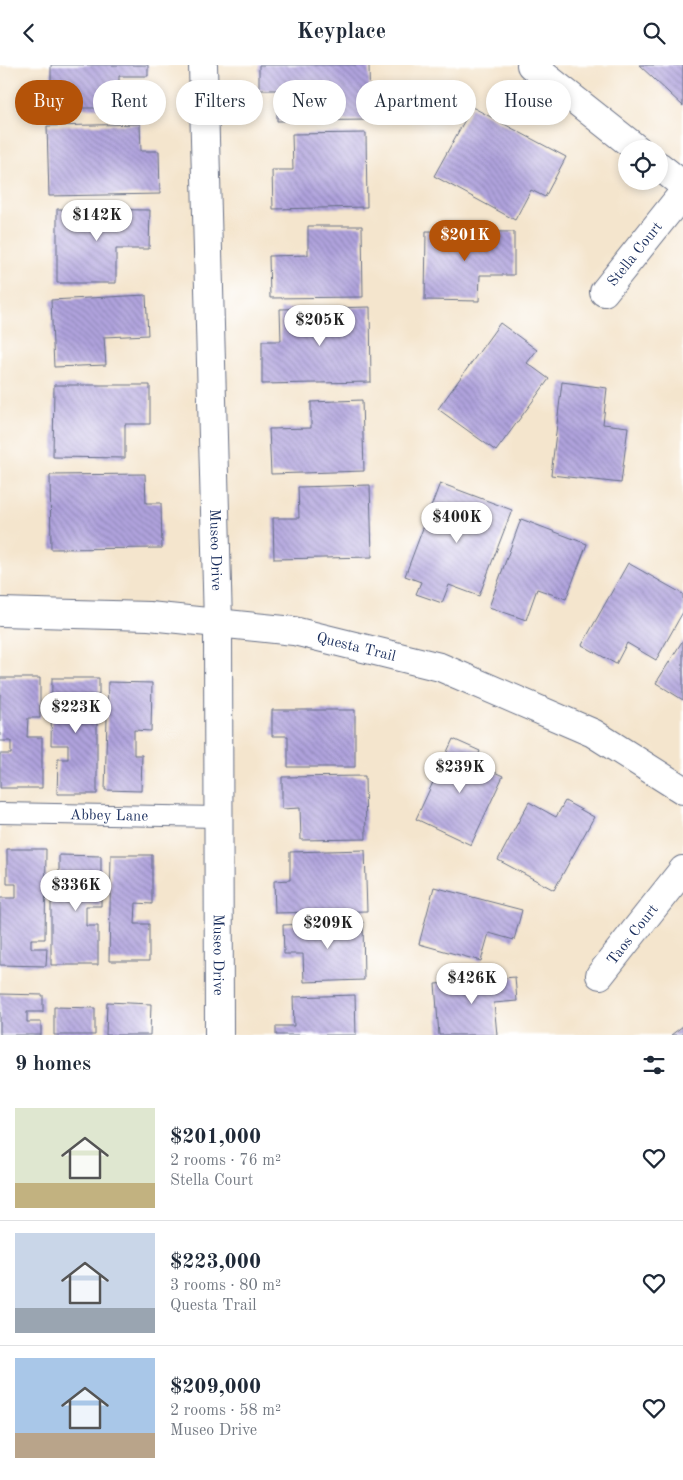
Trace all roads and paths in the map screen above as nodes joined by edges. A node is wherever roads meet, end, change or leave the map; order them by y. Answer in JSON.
{"nodes":[{"id":1,"x":203,"y":65,"type":"edge"},
{"id":2,"x":531,"y":65,"type":"edge"},
{"id":3,"x":626,"y":140,"type":"edge"},
{"id":4,"x":668,"y":173,"type":"edge"},
{"id":5,"x":683,"y":185,"type":"edge"},
{"id":6,"x":683,"y":193,"type":"edge"},
{"id":7,"x":604,"y":292,"type":"dead end"},
{"id":8,"x":0,"y":612,"type":"edge"},
{"id":9,"x":218,"y":623,"type":"junction"},
{"id":10,"x":683,"y":790,"type":"edge"},
{"id":11,"x":0,"y":813,"type":"edge"},
{"id":12,"x":218,"y":817,"type":"junction"},
{"id":13,"x":683,"y":870,"type":"edge"},
{"id":14,"x":600,"y":975,"type":"dead end"},
{"id":15,"x":219,"y":1035,"type":"edge"}],
"edges":[{"from":1,"to":9,"type":"street","name":"Museo Drive"},
{"from":2,"to":3,"type":"street"},
{"from":4,"to":5,"type":"street"},
{"from":6,"to":7,"type":"street","name":"Stella Court"},
{"from":8,"to":9,"type":"street","name":"Questa Trail"},
{"from":9,"to":10,"type":"street","name":"Questa Trail"},
{"from":9,"to":12,"type":"street","name":"Museo Drive"},
{"from":11,"to":12,"type":"lane","name":"Abbey Lane"},
{"from":12,"to":15,"type":"street","name":"Museo Drive"},
{"from":13,"to":14,"type":"street","name":"Taos Court"}]}
